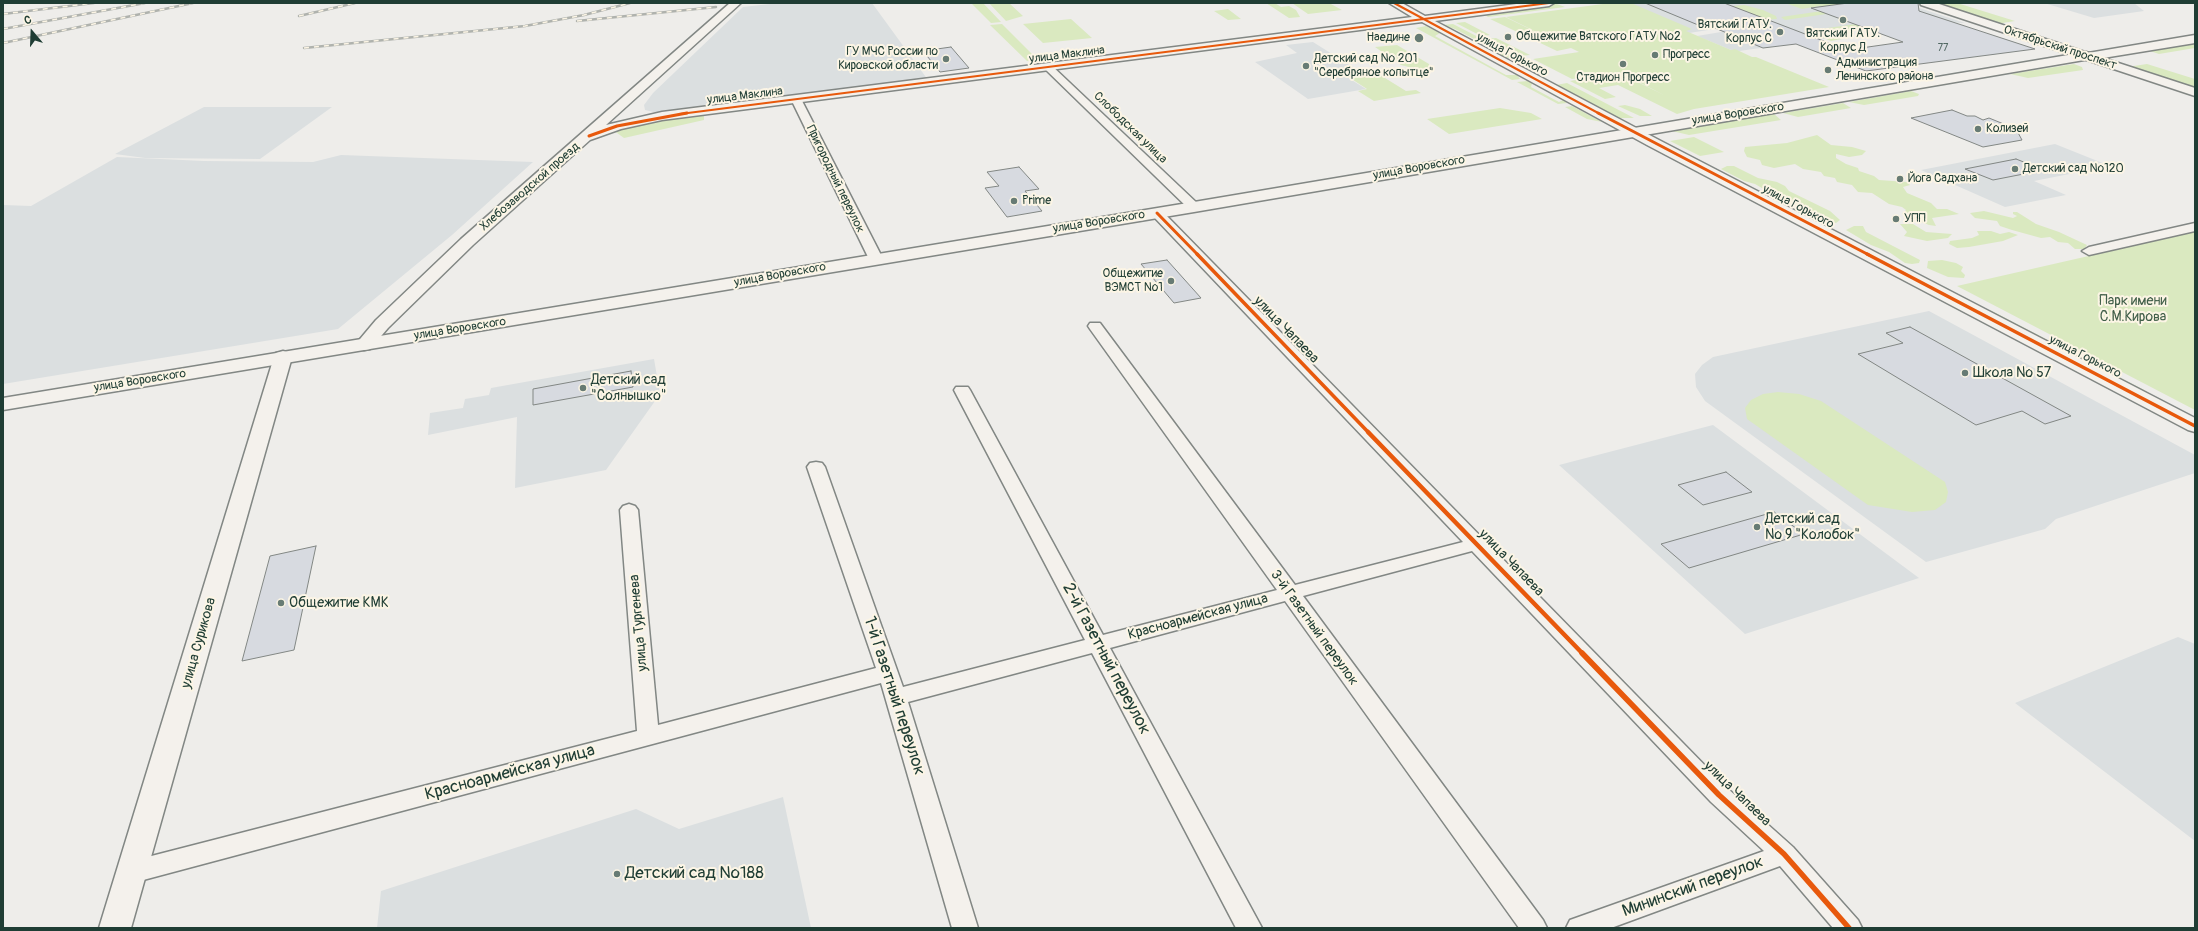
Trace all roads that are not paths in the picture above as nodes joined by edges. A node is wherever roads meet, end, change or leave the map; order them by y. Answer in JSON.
{"nodes":[{"id":1,"x":736,"y":3,"type":"edge"},
{"id":2,"x":1394,"y":3,"type":"edge"},
{"id":3,"x":1549,"y":3,"type":"edge"},
{"id":4,"x":1925,"y":3,"type":"edge"},
{"id":5,"x":1425,"y":20,"type":"junction"},
{"id":6,"x":2195,"y":38,"type":"edge"},
{"id":7,"x":2092,"y":44,"type":"dead end"},
{"id":8,"x":2117,"y":52,"type":"junction"},
{"id":9,"x":2086,"y":56,"type":"junction"},
{"id":10,"x":2144,"y":60,"type":"dead end"},
{"id":11,"x":1048,"y":67,"type":"junction"},
{"id":12,"x":2195,"y":92,"type":"edge"},
{"id":13,"x":796,"y":99,"type":"junction"},
{"id":14,"x":628,"y":100,"type":"junction"},
{"id":15,"x":662,"y":116,"type":"junction"},
{"id":16,"x":1633,"y":132,"type":"junction"},
{"id":17,"x":589,"y":136,"type":"junction"},
{"id":18,"x":1194,"y":207,"type":"junction"},
{"id":19,"x":1157,"y":213,"type":"junction"},
{"id":20,"x":2195,"y":227,"type":"edge"},
{"id":21,"x":2089,"y":251,"type":"dead end"},
{"id":22,"x":876,"y":259,"type":"junction"},
{"id":23,"x":1096,"y":326,"type":"dead end"},
{"id":24,"x":364,"y":345,"type":"junction"},
{"id":25,"x":283,"y":357,"type":"junction"},
{"id":26,"x":962,"y":390,"type":"dead end"},
{"id":27,"x":3,"y":404,"type":"edge"},
{"id":28,"x":2195,"y":426,"type":"edge"},
{"id":29,"x":816,"y":467,"type":"dead end"},
{"id":30,"x":629,"y":510,"type":"dead end"},
{"id":31,"x":1477,"y":544,"type":"junction"},
{"id":32,"x":1289,"y":594,"type":"junction"},
{"id":33,"x":1098,"y":644,"type":"junction"},
{"id":34,"x":888,"y":673,"type":"junction"},
{"id":35,"x":896,"y":697,"type":"junction"},
{"id":36,"x":648,"y":736,"type":"junction"},
{"id":37,"x":1784,"y":854,"type":"junction"},
{"id":38,"x":132,"y":872,"type":"junction"},
{"id":39,"x":116,"y":928,"type":"edge"},
{"id":40,"x":965,"y":928,"type":"edge"},
{"id":41,"x":1249,"y":928,"type":"edge"},
{"id":42,"x":1534,"y":928,"type":"edge"},
{"id":43,"x":1579,"y":928,"type":"edge"},
{"id":44,"x":1849,"y":928,"type":"edge"}],
"edges":[{"from":1,"to":14,"type":"street","name":"Хлебозаводской проезд"},
{"from":2,"to":5,"type":"street","name":"улица Горького"},
{"from":3,"to":5,"type":"street","name":"улица Маклина"},
{"from":4,"to":9,"type":"main road","name":"Октябрьский проспект"},
{"from":5,"to":11,"type":"street","name":"улица Маклина"},
{"from":5,"to":16,"type":"street","name":"улица Горького"},
{"from":6,"to":8,"type":"main road","name":"улица Воровского"},
{"from":7,"to":8,"type":"main road","name":"Октябрьский проспект"},
{"from":8,"to":9,"type":"main road","name":"улица Воровского"},
{"from":8,"to":10,"type":"main road","name":"Октябрьский проспект"},
{"from":9,"to":12,"type":"main road","name":"Октябрьский проспект"},
{"from":9,"to":16,"type":"main road","name":"улица Воровского"},
{"from":11,"to":13,"type":"street","name":"улица Маклина"},
{"from":11,"to":18,"type":"street","name":"Слободская улица"},
{"from":13,"to":15,"type":"street","name":"улица Маклина"},
{"from":13,"to":22,"type":"street","name":"Пригородный переулок"},
{"from":14,"to":15,"type":"street","name":"улица Маклина"},
{"from":14,"to":17,"type":"street","name":"Хлебозаводской проезд"},
{"from":15,"to":17,"type":"street","name":"улица Маклина"},
{"from":16,"to":18,"type":"main road","name":"улица Воровского"},
{"from":16,"to":28,"type":"street","name":"улица Горького"},
{"from":17,"to":24,"type":"street","name":"Хлебозаводской проезд"},
{"from":18,"to":19,"type":"main road","name":"улица Воровского"},
{"from":19,"to":22,"type":"main road","name":"улица Воровского"},
{"from":19,"to":31,"type":"street","name":"улица Чапаева"},
{"from":20,"to":21,"type":"street"},
{"from":22,"to":24,"type":"main road","name":"улица Воровского"},
{"from":23,"to":32,"type":"street","name":"3-й Газетный переулок"},
{"from":24,"to":25,"type":"main road","name":"улица Воровского"},
{"from":25,"to":27,"type":"main road","name":"улица Воровского"},
{"from":25,"to":38,"type":"street","name":"улица Сурикова"},
{"from":26,"to":33,"type":"street","name":"2-й Газетный переулок"},
{"from":29,"to":34,"type":"street","name":"1-й Газетный переулок"},
{"from":30,"to":36,"type":"street","name":"улица Тургенева"},
{"from":31,"to":32,"type":"street","name":"Красноармейская улица"},
{"from":31,"to":37,"type":"street","name":"улица Чапаева"},
{"from":32,"to":33,"type":"street","name":"Красноармейская улица"},
{"from":32,"to":42,"type":"street","name":"3-й Газетный переулок"},
{"from":33,"to":35,"type":"street","name":"Красноармейская улица"},
{"from":33,"to":41,"type":"street","name":"2-й Газетный переулок"},
{"from":34,"to":35,"type":"street","name":"1-й Газетный переулок"},
{"from":34,"to":36,"type":"street","name":"Красноармейская улица"},
{"from":35,"to":40,"type":"street","name":"1-й Газетный переулок"},
{"from":36,"to":38,"type":"street","name":"Красноармейская улица"},
{"from":37,"to":43,"type":"street","name":"Мининский переулок"},
{"from":37,"to":44,"type":"street","name":"улица Чапаева"},
{"from":38,"to":39,"type":"street","name":"улица Сурикова"}]}
